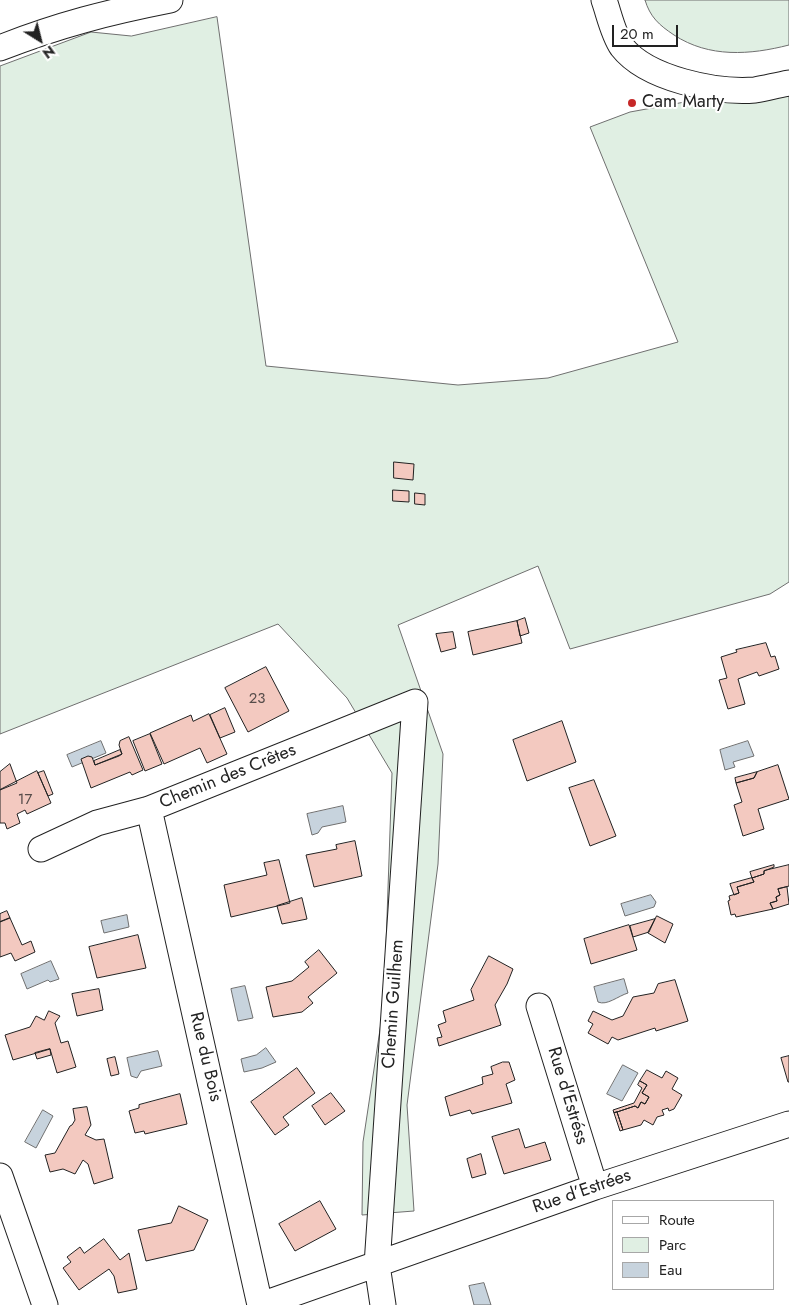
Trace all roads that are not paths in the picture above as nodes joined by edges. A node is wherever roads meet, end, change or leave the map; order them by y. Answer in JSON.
{"nodes":[{"id":1,"x":170,"y":0,"type":"edge"},
{"id":2,"x":604,"y":0,"type":"edge"},
{"id":3,"x":0,"y":48,"type":"edge"},
{"id":4,"x":789,"y":83,"type":"edge"},
{"id":5,"x":415,"y":702,"type":"joint"},
{"id":6,"x":150,"y":809,"type":"junction"},
{"id":7,"x":41,"y":848,"type":"dead end"},
{"id":8,"x":539,"y":1006,"type":"dead end"},
{"id":9,"x":789,"y":1124,"type":"edge"},
{"id":10,"x":0,"y":1176,"type":"edge"},
{"id":11,"x":595,"y":1187,"type":"junction"},
{"id":12,"x":377,"y":1265,"type":"junction"},
{"id":13,"x":46,"y":1305,"type":"edge"},
{"id":14,"x":261,"y":1305,"type":"edge"},
{"id":15,"x":383,"y":1305,"type":"edge"}],
"edges":[{"from":1,"to":3,"type":"street"},
{"from":2,"to":4,"type":"street"},
{"from":5,"to":6,"type":"street","name":"Chemin des Crêtes"},
{"from":5,"to":12,"type":"street","name":"Chemin Guilhem"},
{"from":6,"to":7,"type":"street","name":"Chemin des Crêtes"},
{"from":6,"to":14,"type":"street","name":"Rue du Bois"},
{"from":8,"to":11,"type":"street","name":"Rue d'Estréss"},
{"from":9,"to":11,"type":"street","name":"Rue d’Estrées"},
{"from":10,"to":13,"type":"street"},
{"from":11,"to":12,"type":"street","name":"Rue d’Estrées"},
{"from":12,"to":14,"type":"street","name":"Rue d’Estrées"},
{"from":12,"to":15,"type":"street","name":"Chemin Guilhem"}]}
